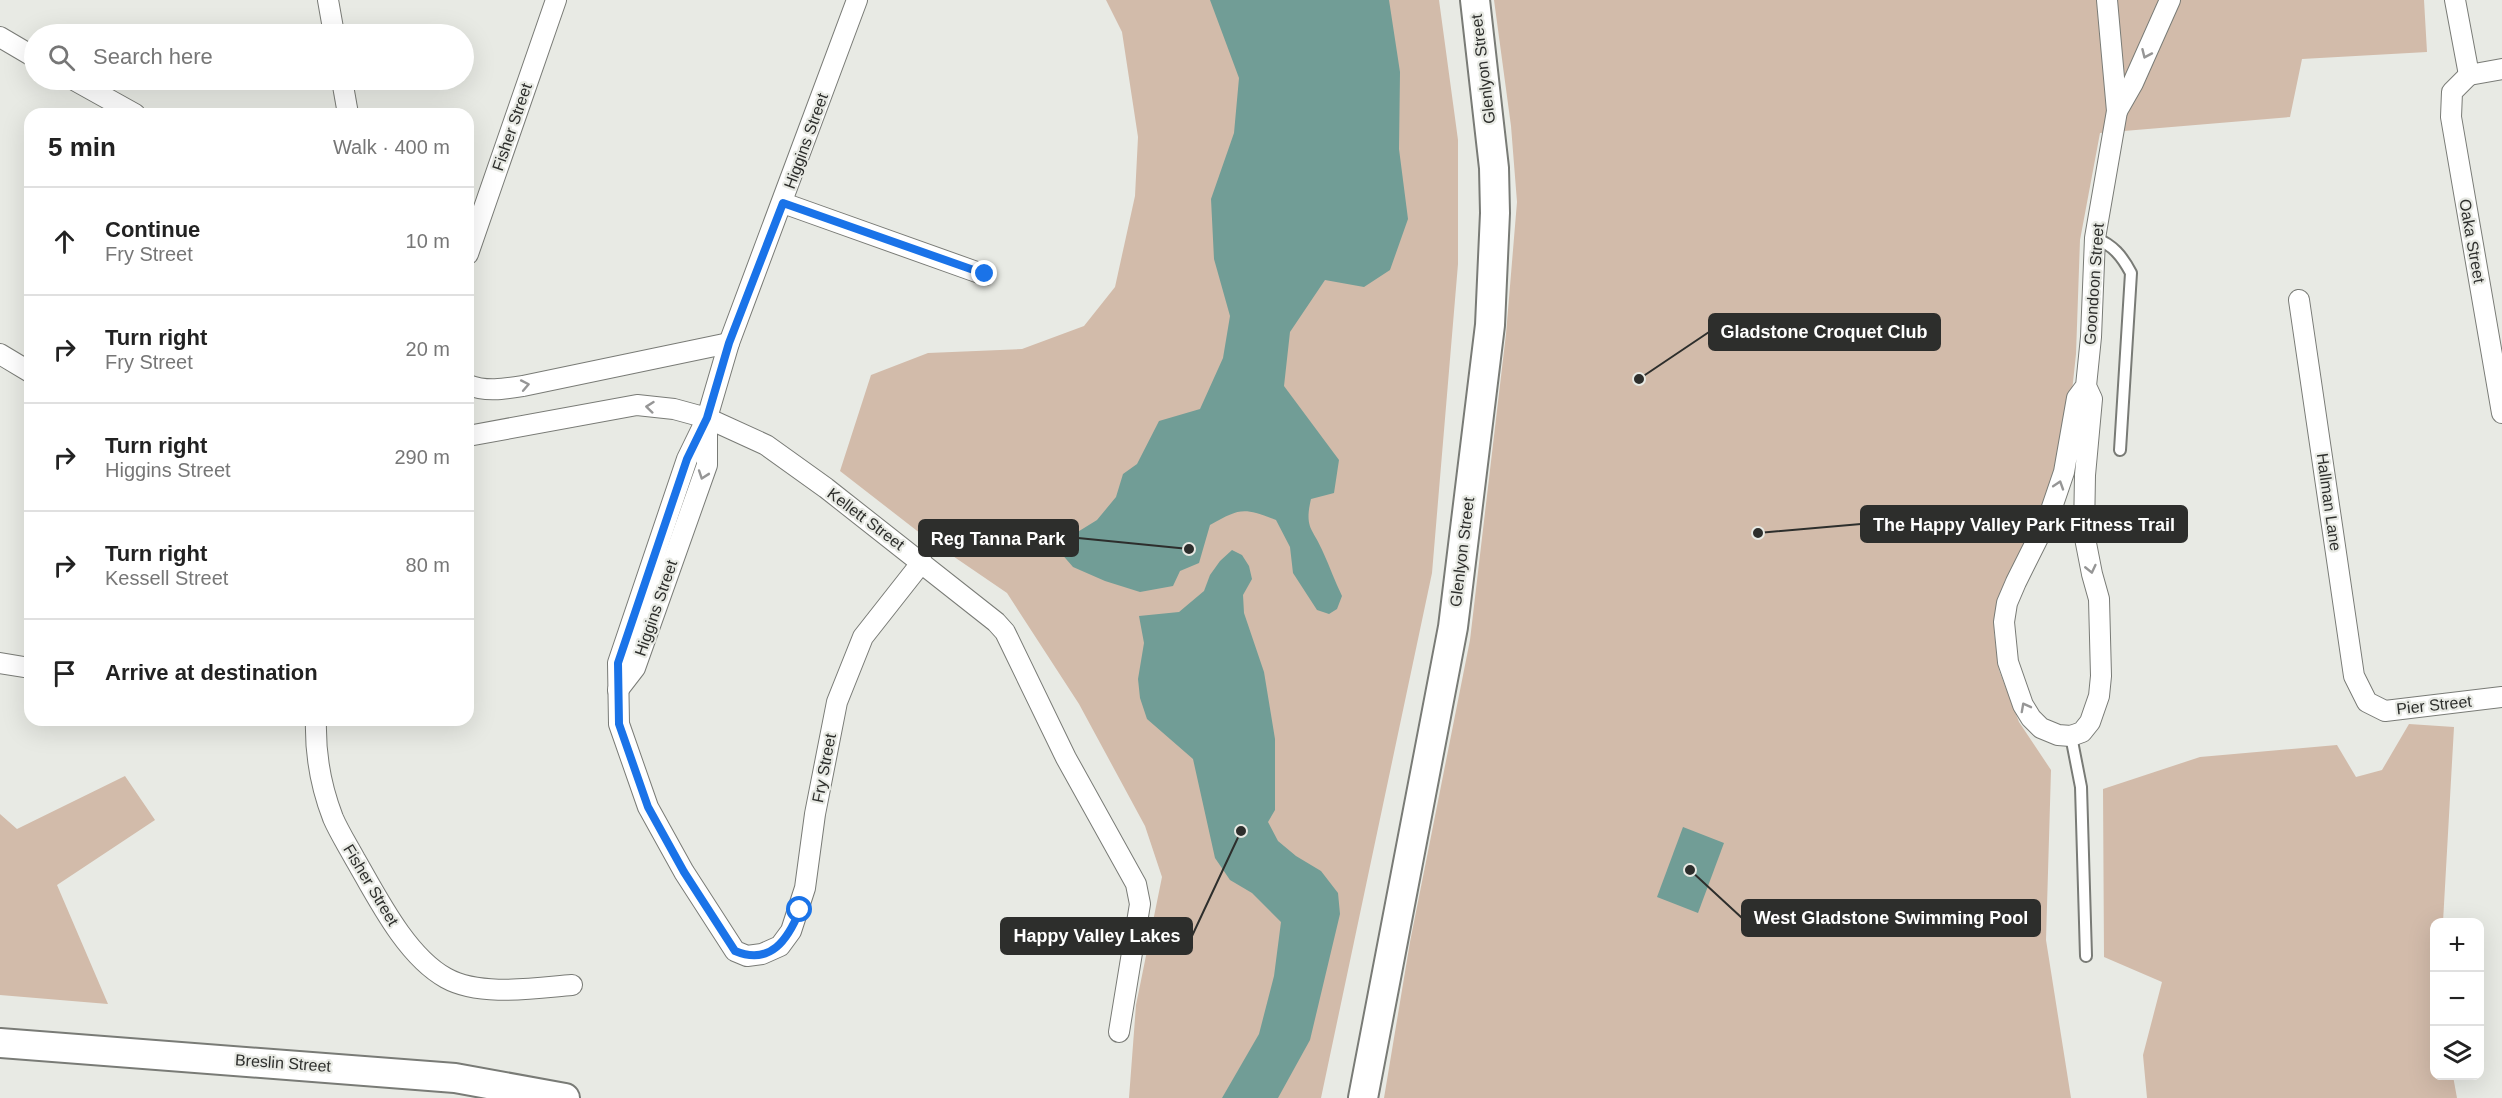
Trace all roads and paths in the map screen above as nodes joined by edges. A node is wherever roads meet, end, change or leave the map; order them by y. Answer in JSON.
{"nodes":[{"id":1,"x":328,"y":0,"type":"edge"},
{"id":2,"x":556,"y":0,"type":"edge"},
{"id":3,"x":857,"y":0,"type":"edge"},
{"id":4,"x":1475,"y":0,"type":"edge"},
{"id":5,"x":2107,"y":0,"type":"edge"},
{"id":6,"x":2170,"y":0,"type":"edge"},
{"id":7,"x":2455,"y":0,"type":"edge"},
{"id":8,"x":332,"y":24,"type":"edge"},
{"id":9,"x":0,"y":37,"type":"edge"},
{"id":10,"x":24,"y":51,"type":"edge"},
{"id":11,"x":2502,"y":69,"type":"edge"},
{"id":12,"x":2469,"y":75,"type":"junction"},
{"id":13,"x":92,"y":90,"type":"edge"},
{"id":14,"x":344,"y":90,"type":"edge"},
{"id":15,"x":124,"y":108,"type":"edge"},
{"id":16,"x":347,"y":108,"type":"edge"},
{"id":17,"x":2117,"y":111,"type":"junction"},
{"id":18,"x":783,"y":203,"type":"junction"},
{"id":19,"x":474,"y":237,"type":"edge"},
{"id":20,"x":2095,"y":238,"type":"junction"},
{"id":21,"x":985,"y":274,"type":"dead end"},
{"id":22,"x":2299,"y":300,"type":"dead end"},
{"id":23,"x":729,"y":343,"type":"junction"},
{"id":24,"x":0,"y":354,"type":"edge"},
{"id":25,"x":24,"y":368,"type":"edge"},
{"id":26,"x":2086,"y":386,"type":"junction"},
{"id":27,"x":474,"y":387,"type":"edge"},
{"id":28,"x":2502,"y":413,"type":"edge"},
{"id":29,"x":707,"y":418,"type":"junction"},
{"id":30,"x":474,"y":435,"type":"edge"},
{"id":31,"x":2120,"y":450,"type":"dead end"},
{"id":32,"x":922,"y":562,"type":"junction"},
{"id":33,"x":0,"y":663,"type":"edge"},
{"id":34,"x":24,"y":667,"type":"edge"},
{"id":35,"x":2502,"y":697,"type":"edge"},
{"id":36,"x":2367,"y":702,"type":"joint"},
{"id":37,"x":316,"y":726,"type":"edge"},
{"id":38,"x":2071,"y":736,"type":"junction"},
{"id":39,"x":735,"y":951,"type":"joint"},
{"id":40,"x":2086,"y":956,"type":"dead end"},
{"id":41,"x":572,"y":985,"type":"dead end"},
{"id":42,"x":1119,"y":1032,"type":"dead end"},
{"id":43,"x":0,"y":1043,"type":"edge"},
{"id":44,"x":565,"y":1098,"type":"edge"},
{"id":45,"x":1363,"y":1098,"type":"edge"}],
"edges":[{"from":1,"to":8,"type":"street"},
{"from":2,"to":19,"type":"street","name":"Fisher Street"},
{"from":3,"to":18,"type":"street","name":"Higgins Street"},
{"from":4,"to":45,"type":"main road","name":"Glenlyon Street"},
{"from":5,"to":17,"type":"street","name":"Goondoon Street"},
{"from":6,"to":17,"type":"street","name":"Goondoon Street","one_way":true},
{"from":7,"to":12,"type":"street"},
{"from":9,"to":10,"type":"street"},
{"from":11,"to":12,"type":"street"},
{"from":12,"to":28,"type":"street","name":"Oaka Street"},
{"from":13,"to":15,"type":"street"},
{"from":14,"to":16,"type":"street"},
{"from":17,"to":20,"type":"street","name":"Goondoon Street"},
{"from":18,"to":21,"type":"street"},
{"from":18,"to":23,"type":"street","name":"Higgins Street"},
{"from":20,"to":26,"type":"street","name":"Goondoon Street"},
{"from":20,"to":31,"type":"lane"},
{"from":22,"to":36,"type":"street","name":"Hallman Lane"},
{"from":27,"to":23,"type":"street","one_way":true},
{"from":23,"to":29,"type":"street","name":"Higgins Street"},
{"from":24,"to":25,"type":"street"},
{"from":26,"to":38,"type":"street","name":"Goondoon Street","one_way":true},
{"from":38,"to":26,"type":"street","name":"Goondoon Street","one_way":true},
{"from":29,"to":30,"type":"street","name":"Kellett Street","one_way":true},
{"from":29,"to":32,"type":"street","name":"Kellett Street"},
{"from":29,"to":39,"type":"street","name":"Higgins Street"},
{"from":32,"to":39,"type":"street","name":"Fry Street"},
{"from":32,"to":42,"type":"street","name":"Kellett Street"},
{"from":33,"to":34,"type":"street"},
{"from":35,"to":36,"type":"street","name":"Pier Street"},
{"from":37,"to":41,"type":"street","name":"Fisher Street"},
{"from":38,"to":40,"type":"lane"},
{"from":43,"to":44,"type":"main road","name":"Breslin Street"}]}
